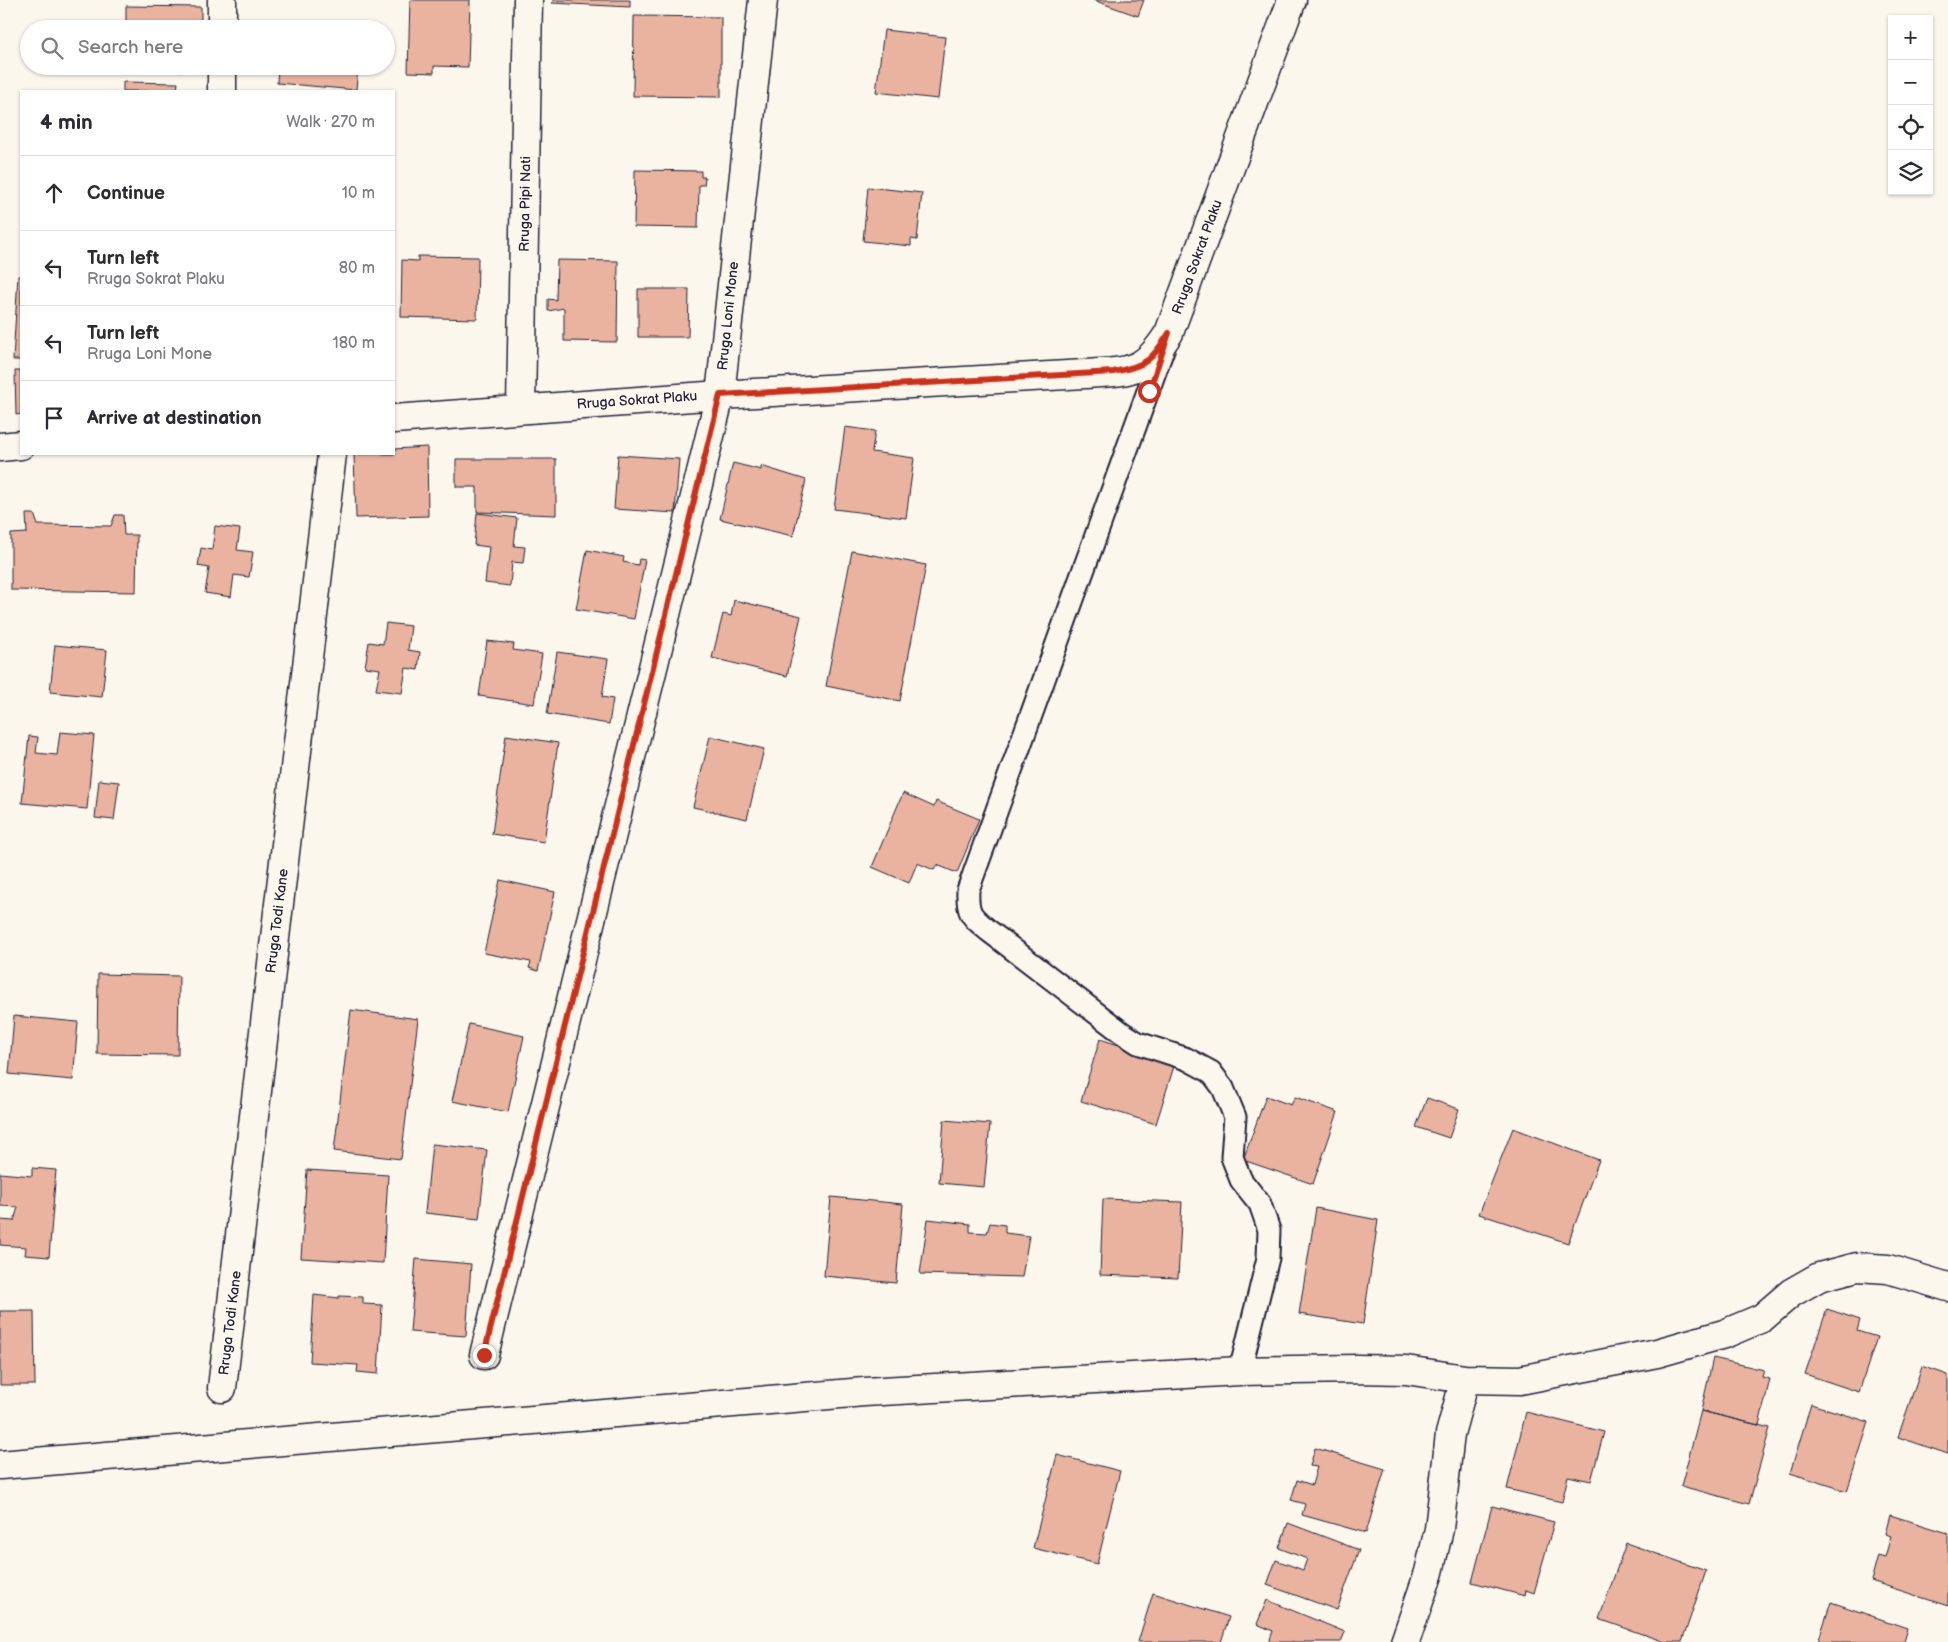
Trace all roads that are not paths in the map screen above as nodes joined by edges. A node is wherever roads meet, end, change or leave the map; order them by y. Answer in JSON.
{"nodes":[{"id":1,"x":222,"y":0,"type":"edge"},
{"id":2,"x":528,"y":0,"type":"edge"},
{"id":3,"x":763,"y":0,"type":"edge"},
{"id":4,"x":1292,"y":0,"type":"edge"},
{"id":5,"x":222,"y":20,"type":"edge"},
{"id":6,"x":222,"y":75,"type":"edge"},
{"id":7,"x":222,"y":90,"type":"edge"},
{"id":8,"x":1169,"y":333,"type":"junction"},
{"id":9,"x":720,"y":395,"type":"junction"},
{"id":10,"x":521,"y":409,"type":"junction"},
{"id":11,"x":395,"y":419,"type":"edge"},
{"id":12,"x":20,"y":445,"type":"edge"},
{"id":13,"x":0,"y":447,"type":"edge"},
{"id":14,"x":332,"y":455,"type":"edge"},
{"id":15,"x":1948,"y":1287,"type":"edge"},
{"id":16,"x":484,"y":1355,"type":"dead end"},
{"id":17,"x":1240,"y":1371,"type":"junction"},
{"id":18,"x":1465,"y":1379,"type":"junction"},
{"id":19,"x":222,"y":1388,"type":"dead end"},
{"id":20,"x":0,"y":1465,"type":"edge"},
{"id":21,"x":1405,"y":1642,"type":"edge"}],
"edges":[{"from":1,"to":5,"type":"street"},
{"from":2,"to":10,"type":"street","name":"Rruga Pipi Nati"},
{"from":3,"to":9,"type":"street","name":"Rruga Loni Mone"},
{"from":4,"to":8,"type":"street","name":"Rruga Sokrat Plaku"},
{"from":6,"to":7,"type":"street"},
{"from":8,"to":9,"type":"street","name":"Rruga Sokrat Plaku"},
{"from":8,"to":17,"type":"lane"},
{"from":9,"to":10,"type":"street","name":"Rruga Sokrat Plaku"},
{"from":9,"to":16,"type":"street","name":"Rruga Loni Mone"},
{"from":10,"to":11,"type":"street","name":"Rruga Sokrat Plaku"},
{"from":12,"to":13,"type":"street"},
{"from":14,"to":19,"type":"street","name":"Rruga Todi Kane"},
{"from":15,"to":18,"type":"street"},
{"from":17,"to":18,"type":"street"},
{"from":17,"to":20,"type":"street"},
{"from":18,"to":21,"type":"street"}]}
